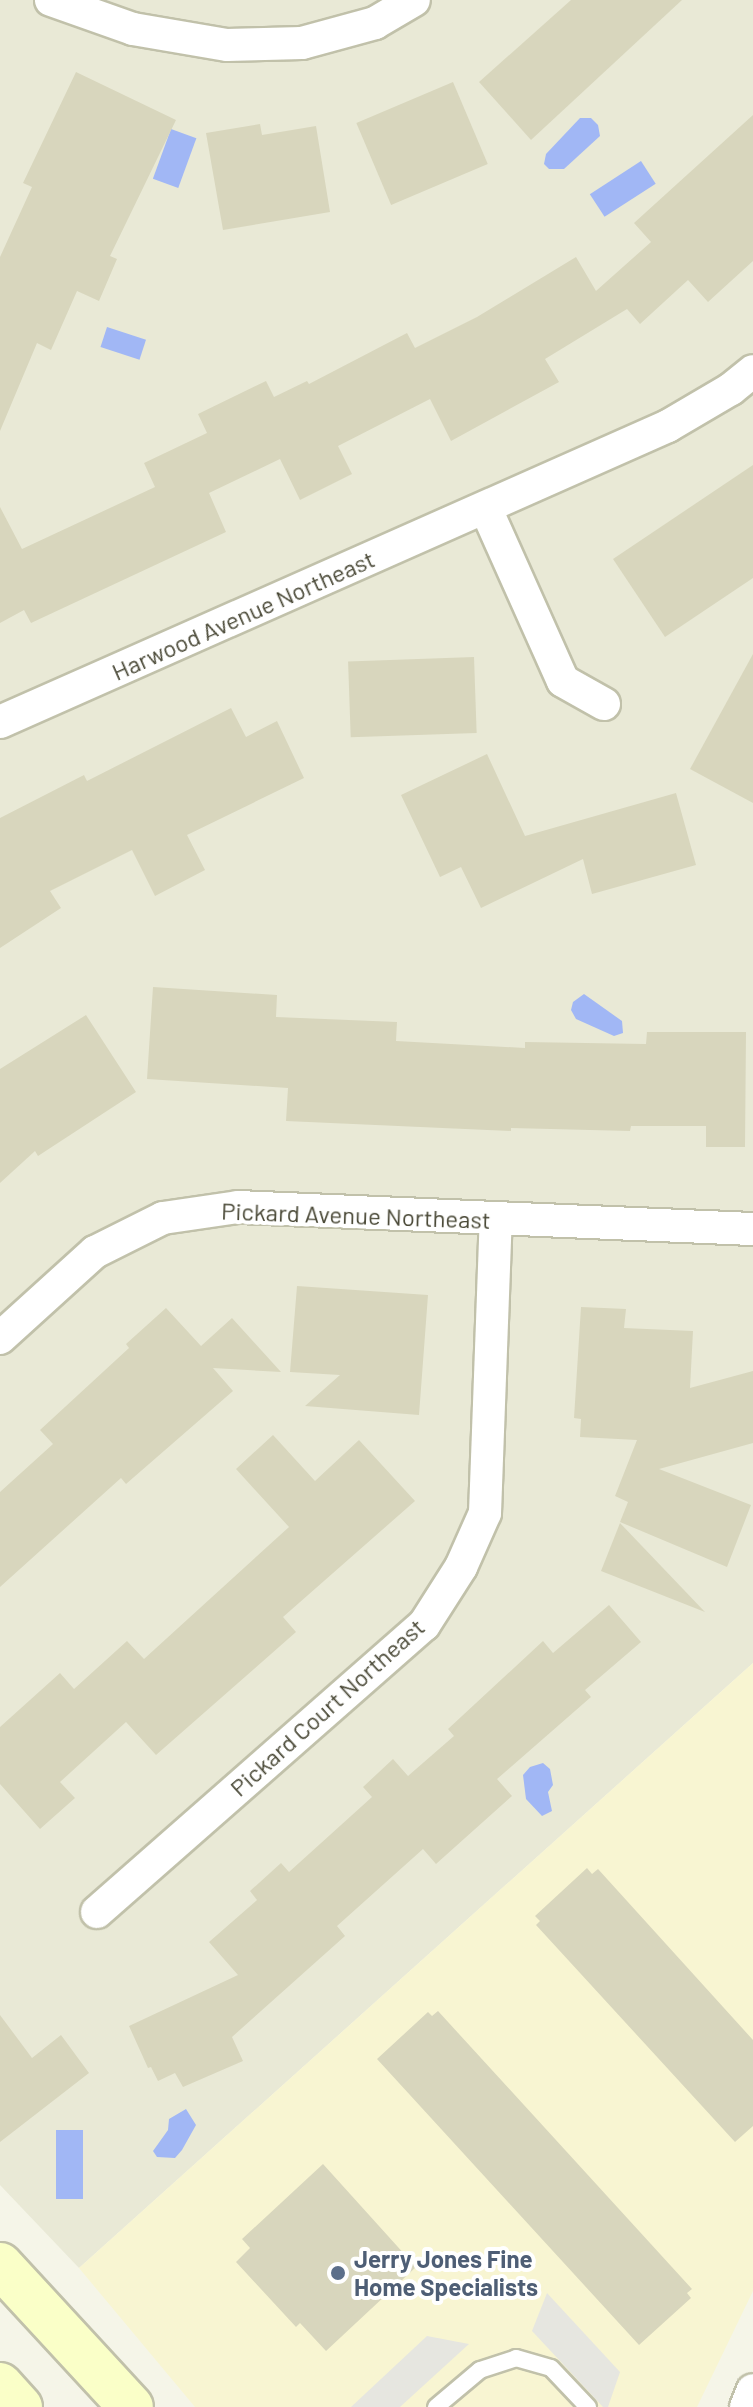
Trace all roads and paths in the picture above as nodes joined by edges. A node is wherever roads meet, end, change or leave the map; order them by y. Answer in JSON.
{"nodes":[{"id":1,"x":51,"y":0,"type":"edge"},
{"id":2,"x":414,"y":0,"type":"edge"},
{"id":3,"x":753,"y":371,"type":"edge"},
{"id":4,"x":486,"y":509,"type":"junction"},
{"id":5,"x":604,"y":704,"type":"dead end"},
{"id":6,"x":0,"y":722,"type":"edge"},
{"id":7,"x":496,"y":1219,"type":"junction"},
{"id":8,"x":753,"y":1229,"type":"edge"},
{"id":9,"x":0,"y":1338,"type":"edge"},
{"id":10,"x":97,"y":1912,"type":"dead end"},
{"id":11,"x":0,"y":2265,"type":"edge"},
{"id":12,"x":0,"y":2385,"type":"edge"},
{"id":13,"x":753,"y":2390,"type":"edge"},
{"id":14,"x":20,"y":2407,"type":"edge"},
{"id":15,"x":131,"y":2407,"type":"edge"},
{"id":16,"x":436,"y":2407,"type":"edge"},
{"id":17,"x":588,"y":2407,"type":"edge"},
{"id":18,"x":746,"y":2407,"type":"edge"}],
"edges":[{"from":1,"to":2,"type":"street"},
{"from":3,"to":4,"type":"street","name":"Harwood Avenue Northeast"},
{"from":4,"to":5,"type":"street"},
{"from":4,"to":6,"type":"street","name":"Harwood Avenue Northeast"},
{"from":7,"to":8,"type":"street","name":"Pickard Avenue Northeast"},
{"from":7,"to":9,"type":"street","name":"Pickard Avenue Northeast"},
{"from":7,"to":10,"type":"street","name":"Pickard Court Northeast"},
{"from":11,"to":15,"type":"main road"},
{"from":12,"to":14,"type":"main road"},
{"from":13,"to":18,"type":"street"},
{"from":16,"to":17,"type":"lane"}]}
